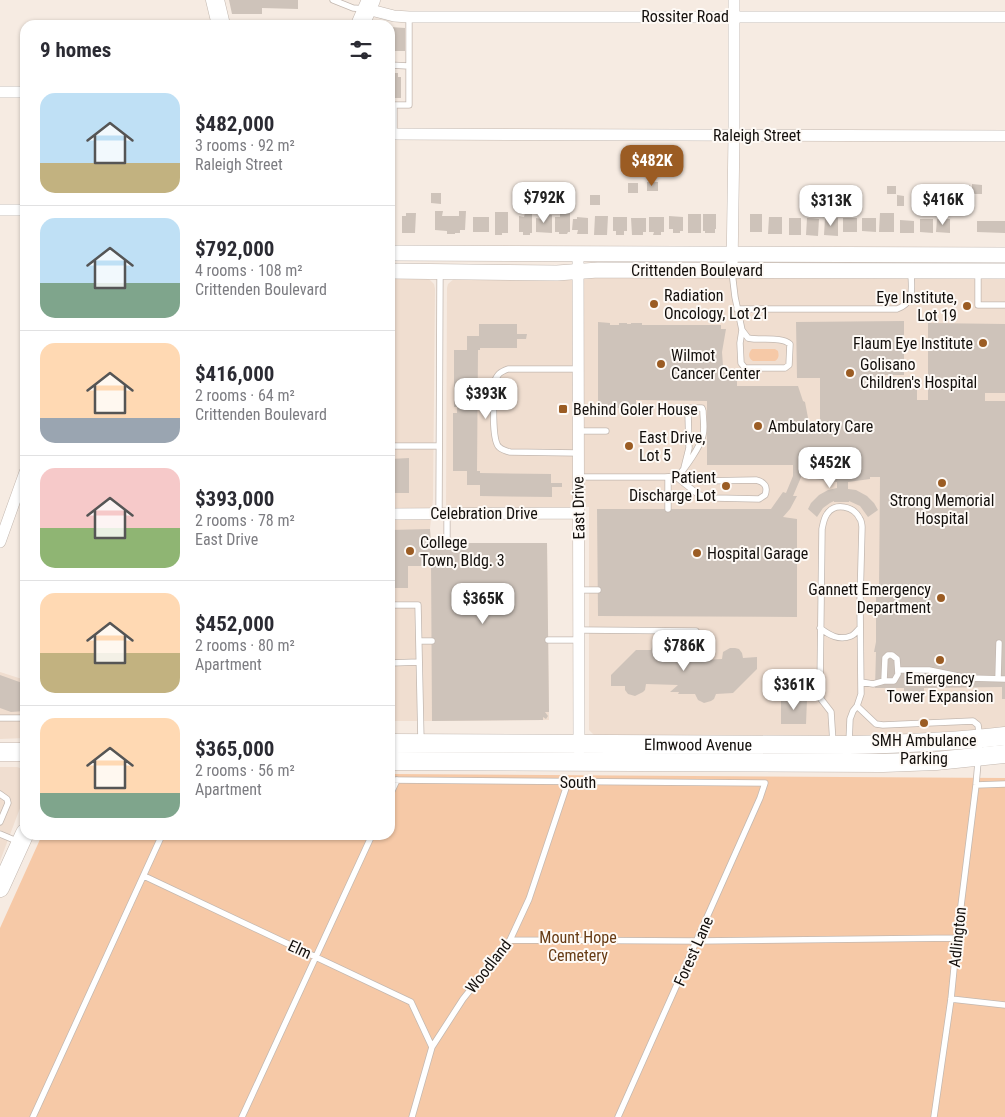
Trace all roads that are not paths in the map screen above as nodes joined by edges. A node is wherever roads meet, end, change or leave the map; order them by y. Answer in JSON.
{"nodes":[{"id":1,"x":215,"y":0,"type":"edge"},
{"id":2,"x":333,"y":0,"type":"edge"},
{"id":3,"x":734,"y":0,"type":"edge"},
{"id":4,"x":366,"y":11,"type":"edge"},
{"id":5,"x":734,"y":16,"type":"junction"},
{"id":6,"x":409,"y":17,"type":"junction"},
{"id":7,"x":1005,"y":17,"type":"edge"},
{"id":8,"x":220,"y":20,"type":"edge"},
{"id":9,"x":395,"y":65,"type":"edge"},
{"id":10,"x":408,"y":66,"type":"junction"},
{"id":11,"x":0,"y":92,"type":"edge"},
{"id":12,"x":20,"y":92,"type":"edge"},
{"id":13,"x":395,"y":105,"type":"edge"},
{"id":14,"x":395,"y":134,"type":"edge"},
{"id":15,"x":734,"y":135,"type":"junction"},
{"id":16,"x":1005,"y":136,"type":"edge"},
{"id":17,"x":0,"y":210,"type":"edge"},
{"id":18,"x":20,"y":210,"type":"edge"},
{"id":19,"x":395,"y":253,"type":"edge"},
{"id":20,"x":440,"y":253,"type":"junction"},
{"id":21,"x":578,"y":254,"type":"junction"},
{"id":22,"x":732,"y":255,"type":"junction"},
{"id":23,"x":907,"y":255,"type":"junction"},
{"id":24,"x":978,"y":255,"type":"junction"},
{"id":25,"x":1005,"y":255,"type":"edge"},
{"id":26,"x":732,"y":270,"type":"junction"},
{"id":27,"x":395,"y":271,"type":"edge"},
{"id":28,"x":578,"y":271,"type":"junction"},
{"id":29,"x":911,"y":271,"type":"junction"},
{"id":30,"x":978,"y":271,"type":"junction"},
{"id":31,"x":1005,"y":271,"type":"edge"},
{"id":32,"x":440,"y":272,"type":"junction"},
{"id":33,"x":1005,"y":306,"type":"edge"},
{"id":34,"x":737,"y":309,"type":"junction"},
{"id":35,"x":742,"y":330,"type":"junction"},
{"id":36,"x":578,"y":369,"type":"junction"},
{"id":37,"x":662,"y":412,"type":"dead end"},
{"id":38,"x":688,"y":412,"type":"junction"},
{"id":39,"x":578,"y":431,"type":"junction"},
{"id":40,"x":606,"y":431,"type":"dead end"},
{"id":41,"x":395,"y":446,"type":"edge"},
{"id":42,"x":439,"y":446,"type":"junction"},
{"id":43,"x":578,"y":452,"type":"junction"},
{"id":44,"x":684,"y":468,"type":"junction"},
{"id":45,"x":677,"y":476,"type":"junction"},
{"id":46,"x":578,"y":477,"type":"junction"},
{"id":47,"x":668,"y":477,"type":"junction"},
{"id":48,"x":20,"y":486,"type":"edge"},
{"id":49,"x":668,"y":509,"type":"dead end"},
{"id":50,"x":579,"y":513,"type":"junction"},
{"id":51,"x":395,"y":514,"type":"edge"},
{"id":52,"x":443,"y":514,"type":"junction"},
{"id":53,"x":0,"y":542,"type":"edge"},
{"id":54,"x":447,"y":543,"type":"dead end"},
{"id":55,"x":579,"y":590,"type":"junction"},
{"id":56,"x":598,"y":590,"type":"dead end"},
{"id":57,"x":395,"y":605,"type":"edge"},
{"id":58,"x":820,"y":628,"type":"junction"},
{"id":59,"x":860,"y":628,"type":"junction"},
{"id":60,"x":579,"y":635,"type":"junction"},
{"id":61,"x":548,"y":640,"type":"dead end"},
{"id":62,"x":419,"y":641,"type":"junction"},
{"id":63,"x":432,"y":641,"type":"dead end"},
{"id":64,"x":998,"y":643,"type":"dead end"},
{"id":65,"x":696,"y":645,"type":"dead end"},
{"id":66,"x":395,"y":662,"type":"edge"},
{"id":67,"x":419,"y":662,"type":"junction"},
{"id":68,"x":898,"y":670,"type":"junction"},
{"id":69,"x":1002,"y":679,"type":"edge"},
{"id":70,"x":861,"y":682,"type":"junction"},
{"id":71,"x":884,"y":682,"type":"junction"},
{"id":72,"x":857,"y":706,"type":"junction"},
{"id":73,"x":0,"y":718,"type":"edge"},
{"id":74,"x":20,"y":718,"type":"edge"},
{"id":75,"x":1005,"y":736,"type":"edge"},
{"id":76,"x":980,"y":739,"type":"junction"},
{"id":77,"x":395,"y":743,"type":"edge"},
{"id":78,"x":420,"y":743,"type":"junction"},
{"id":79,"x":578,"y":744,"type":"junction"},
{"id":80,"x":841,"y":745,"type":"junction"},
{"id":81,"x":0,"y":752,"type":"edge"},
{"id":82,"x":20,"y":752,"type":"edge"},
{"id":83,"x":1005,"y":754,"type":"edge"},
{"id":84,"x":979,"y":757,"type":"junction"},
{"id":85,"x":395,"y":761,"type":"edge"},
{"id":86,"x":579,"y":762,"type":"junction"},
{"id":87,"x":841,"y":763,"type":"junction"},
{"id":88,"x":397,"y":780,"type":"joint"},
{"id":89,"x":568,"y":782,"type":"junction"},
{"id":90,"x":765,"y":783,"type":"joint"},
{"id":91,"x":395,"y":784,"type":"edge"},
{"id":92,"x":1005,"y":784,"type":"edge"},
{"id":93,"x":976,"y":785,"type":"junction"},
{"id":94,"x":0,"y":794,"type":"edge"},
{"id":95,"x":0,"y":822,"type":"edge"},
{"id":96,"x":0,"y":834,"type":"edge"},
{"id":97,"x":20,"y":837,"type":"edge"},
{"id":98,"x":22,"y":840,"type":"edge"},
{"id":99,"x":160,"y":840,"type":"edge"},
{"id":100,"x":370,"y":840,"type":"edge"},
{"id":101,"x":144,"y":876,"type":"junction"},
{"id":102,"x":0,"y":888,"type":"edge"},
{"id":103,"x":957,"y":938,"type":"junction"},
{"id":104,"x":510,"y":940,"type":"junction"},
{"id":105,"x":697,"y":941,"type":"junction"},
{"id":106,"x":316,"y":957,"type":"junction"},
{"id":107,"x":951,"y":999,"type":"junction"},
{"id":108,"x":1005,"y":1005,"type":"edge"},
{"id":109,"x":432,"y":1047,"type":"junction"},
{"id":110,"x":33,"y":1117,"type":"edge"},
{"id":111,"x":242,"y":1117,"type":"edge"},
{"id":112,"x":412,"y":1117,"type":"edge"},
{"id":113,"x":618,"y":1117,"type":"edge"},
{"id":114,"x":934,"y":1117,"type":"edge"}],
"edges":[{"from":1,"to":8,"type":"main road"},
{"from":2,"to":4,"type":"lane"},
{"from":3,"to":5,"type":"street"},
{"from":4,"to":6,"type":"street","name":"Rossiter Road"},
{"from":5,"to":6,"type":"street","name":"Rossiter Road"},
{"from":5,"to":7,"type":"street","name":"Rossiter Road"},
{"from":5,"to":15,"type":"street"},
{"from":6,"to":10,"type":"lane"},
{"from":9,"to":10,"type":"lane"},
{"from":10,"to":13,"type":"lane"},
{"from":11,"to":12,"type":"street"},
{"from":14,"to":15,"type":"street","name":"Raleigh Street"},
{"from":15,"to":16,"type":"street","name":"Raleigh Street"},
{"from":15,"to":22,"type":"street"},
{"from":17,"to":18,"type":"street"},
{"from":19,"to":20,"type":"street","name":"Crittenden Boulevard"},
{"from":20,"to":21,"type":"street","name":"Crittenden Boulevard"},
{"from":20,"to":32,"type":"street"},
{"from":21,"to":22,"type":"street","name":"Crittenden Boulevard"},
{"from":21,"to":28,"type":"street","name":"East Drive"},
{"from":22,"to":23,"type":"street","name":"Crittenden Boulevard"},
{"from":22,"to":26,"type":"street"},
{"from":23,"to":24,"type":"street","name":"Crittenden Boulevard"},
{"from":23,"to":29,"type":"lane"},
{"from":24,"to":25,"type":"street","name":"Crittenden Boulevard"},
{"from":24,"to":30,"type":"lane"},
{"from":26,"to":28,"type":"street","name":"Crittenden Boulevard"},
{"from":26,"to":29,"type":"street","name":"Crittenden Boulevard"},
{"from":26,"to":34,"type":"lane"},
{"from":27,"to":32,"type":"street","name":"Crittenden Boulevard"},
{"from":28,"to":32,"type":"street","name":"Crittenden Boulevard"},
{"from":28,"to":36,"type":"street","name":"East Drive"},
{"from":29,"to":30,"type":"street","name":"Crittenden Boulevard"},
{"from":29,"to":34,"type":"lane"},
{"from":30,"to":31,"type":"street","name":"Crittenden Boulevard"},
{"from":30,"to":33,"type":"lane"},
{"from":32,"to":42,"type":"lane"},
{"from":34,"to":35,"type":"lane"},
{"from":35,"to":35,"type":"lane"},
{"from":36,"to":39,"type":"street","name":"East Drive"},
{"from":36,"to":43,"type":"lane"},
{"from":37,"to":38,"type":"lane"},
{"from":38,"to":44,"type":"lane"},
{"from":38,"to":44,"type":"lane"},
{"from":39,"to":40,"type":"lane"},
{"from":39,"to":43,"type":"street","name":"East Drive"},
{"from":41,"to":42,"type":"lane"},
{"from":42,"to":52,"type":"lane"},
{"from":43,"to":46,"type":"street","name":"East Drive"},
{"from":44,"to":45,"type":"lane"},
{"from":45,"to":45,"type":"lane"},
{"from":45,"to":47,"type":"lane"},
{"from":46,"to":47,"type":"lane"},
{"from":46,"to":50,"type":"street","name":"East Drive"},
{"from":47,"to":49,"type":"lane"},
{"from":48,"to":53,"type":"street"},
{"from":50,"to":52,"type":"street","name":"Celebration Drive"},
{"from":50,"to":55,"type":"street","name":"East Drive"},
{"from":51,"to":52,"type":"street","name":"Celebration Drive"},
{"from":52,"to":54,"type":"lane"},
{"from":55,"to":56,"type":"lane"},
{"from":55,"to":60,"type":"street","name":"East Drive"},
{"from":57,"to":62,"type":"lane"},
{"from":58,"to":59,"type":"lane"},
{"from":58,"to":59,"type":"lane"},
{"from":58,"to":80,"type":"lane"},
{"from":59,"to":70,"type":"lane"},
{"from":60,"to":61,"type":"lane"},
{"from":60,"to":65,"type":"lane"},
{"from":60,"to":79,"type":"street","name":"East Drive"},
{"from":62,"to":63,"type":"lane"},
{"from":62,"to":67,"type":"lane"},
{"from":64,"to":69,"type":"lane"},
{"from":66,"to":67,"type":"lane"},
{"from":67,"to":78,"type":"lane"},
{"from":68,"to":69,"type":"lane"},
{"from":68,"to":71,"type":"lane"},
{"from":68,"to":71,"type":"lane"},
{"from":70,"to":71,"type":"lane"},
{"from":70,"to":72,"type":"lane"},
{"from":72,"to":76,"type":"lane"},
{"from":72,"to":80,"type":"lane"},
{"from":73,"to":74,"type":"lane"},
{"from":75,"to":76,"type":"main road","name":"Elmwood Avenue"},
{"from":76,"to":80,"type":"main road","name":"Elmwood Avenue"},
{"from":76,"to":84,"type":"lane","name":"Adlington"},
{"from":77,"to":78,"type":"main road","name":"Elmwood Avenue"},
{"from":78,"to":79,"type":"main road","name":"Elmwood Avenue"},
{"from":79,"to":80,"type":"main road","name":"Elmwood Avenue"},
{"from":79,"to":86,"type":"street","name":"East Drive"},
{"from":80,"to":87,"type":"lane"},
{"from":80,"to":87,"type":"lane"},
{"from":81,"to":82,"type":"main road"},
{"from":83,"to":84,"type":"main road","name":"Elmwood Avenue"},
{"from":84,"to":87,"type":"main road","name":"Elmwood Avenue"},
{"from":84,"to":93,"type":"lane","name":"Adlington"},
{"from":85,"to":86,"type":"main road","name":"Elmwood Avenue"},
{"from":86,"to":87,"type":"main road","name":"Elmwood Avenue"},
{"from":88,"to":89,"type":"lane","name":"South"},
{"from":88,"to":91,"type":"lane"},
{"from":89,"to":90,"type":"lane","name":"South"},
{"from":89,"to":104,"type":"lane","name":"Woodland"},
{"from":90,"to":105,"type":"lane","name":"Forest Lane"},
{"from":92,"to":93,"type":"lane"},
{"from":93,"to":103,"type":"lane","name":"Adlington"},
{"from":94,"to":95,"type":"lane"},
{"from":96,"to":97,"type":"lane"},
{"from":98,"to":102,"type":"main road"},
{"from":99,"to":101,"type":"lane"},
{"from":100,"to":106,"type":"lane"},
{"from":101,"to":106,"type":"lane","name":"Elm"},
{"from":101,"to":110,"type":"lane"},
{"from":103,"to":105,"type":"lane"},
{"from":103,"to":107,"type":"lane","name":"Adlington"},
{"from":104,"to":105,"type":"lane"},
{"from":104,"to":109,"type":"lane","name":"Woodland"},
{"from":105,"to":113,"type":"lane","name":"Forest Lane"},
{"from":106,"to":109,"type":"lane","name":"Elm"},
{"from":106,"to":111,"type":"lane"},
{"from":107,"to":108,"type":"lane"},
{"from":107,"to":114,"type":"lane","name":"Adlington"},
{"from":109,"to":112,"type":"lane","name":"Woodland"}]}
